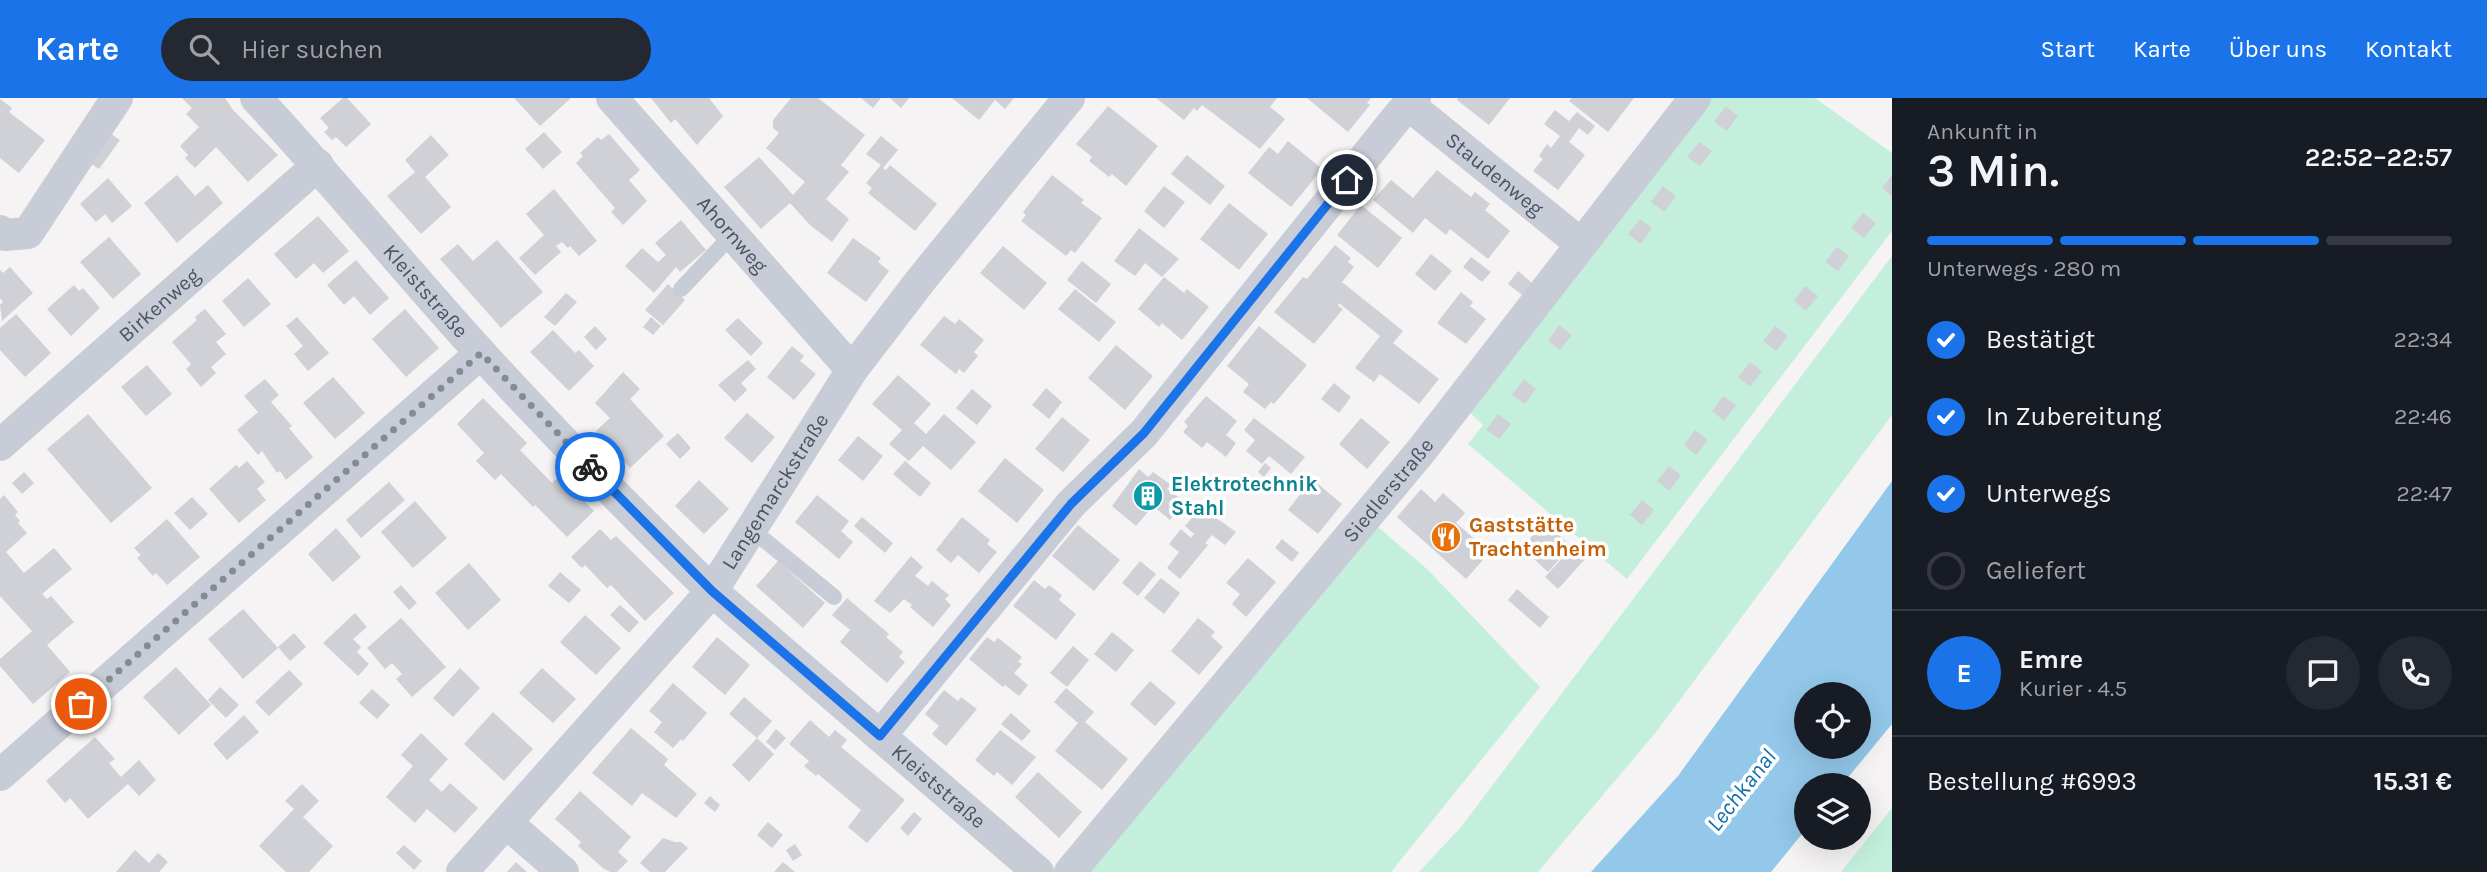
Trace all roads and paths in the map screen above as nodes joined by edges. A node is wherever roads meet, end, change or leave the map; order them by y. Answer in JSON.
{"nodes":[{"id":1,"x":117,"y":98,"type":"edge"},
{"id":2,"x":256,"y":98,"type":"edge"},
{"id":3,"x":612,"y":98,"type":"edge"},
{"id":4,"x":1069,"y":98,"type":"edge"},
{"id":5,"x":1695,"y":98,"type":"edge"},
{"id":6,"x":1412,"y":101,"type":"edge"},
{"id":7,"x":318,"y":165,"type":"junction"},
{"id":8,"x":0,"y":231,"type":"edge"},
{"id":9,"x":733,"y":234,"type":"junction"},
{"id":10,"x":1581,"y":244,"type":"junction"},
{"id":11,"x":681,"y":289,"type":"dead end"},
{"id":12,"x":481,"y":353,"type":"junction"},
{"id":13,"x":852,"y":370,"type":"junction"},
{"id":14,"x":0,"y":445,"type":"edge"},
{"id":15,"x":751,"y":529,"type":"junction"},
{"id":16,"x":712,"y":591,"type":"junction"},
{"id":17,"x":834,"y":597,"type":"dead end"},
{"id":18,"x":880,"y":736,"type":"junction"},
{"id":19,"x":0,"y":775,"type":"edge"},
{"id":20,"x":507,"y":823,"type":"junction"},
{"id":21,"x":462,"y":872,"type":"edge"},
{"id":22,"x":563,"y":872,"type":"edge"},
{"id":23,"x":1038,"y":872,"type":"edge"},
{"id":24,"x":1070,"y":872,"type":"edge"}],
"edges":[{"from":1,"to":8,"type":"street"},
{"from":2,"to":7,"type":"street","name":"Kleiststraße"},
{"from":3,"to":9,"type":"street","name":"Ahornweg"},
{"from":4,"to":13,"type":"street","name":"Langemarckstraße"},
{"from":5,"to":10,"type":"street","name":"Siedlerstraße"},
{"from":6,"to":10,"type":"street","name":"Staudenweg"},
{"from":6,"to":18,"type":"street","name":"Staudenweg"},
{"from":7,"to":12,"type":"street","name":"Kleiststraße"},
{"from":7,"to":14,"type":"street","name":"Birkenweg"},
{"from":9,"to":11,"type":"lane"},
{"from":9,"to":13,"type":"street","name":"Ahornweg"},
{"from":10,"to":24,"type":"street","name":"Siedlerstraße"},
{"from":12,"to":16,"type":"street","name":"Kleiststraße"},
{"from":12,"to":19,"type":"street"},
{"from":13,"to":15,"type":"street","name":"Langemarckstraße"},
{"from":15,"to":16,"type":"street","name":"Langemarckstraße"},
{"from":15,"to":17,"type":"lane"},
{"from":16,"to":18,"type":"street","name":"Kleiststraße"},
{"from":16,"to":20,"type":"street","name":"Langemarckstraße"},
{"from":18,"to":23,"type":"street","name":"Kleiststraße"},
{"from":20,"to":21,"type":"street","name":"Langemarckstraße"},
{"from":20,"to":22,"type":"street"}]}
